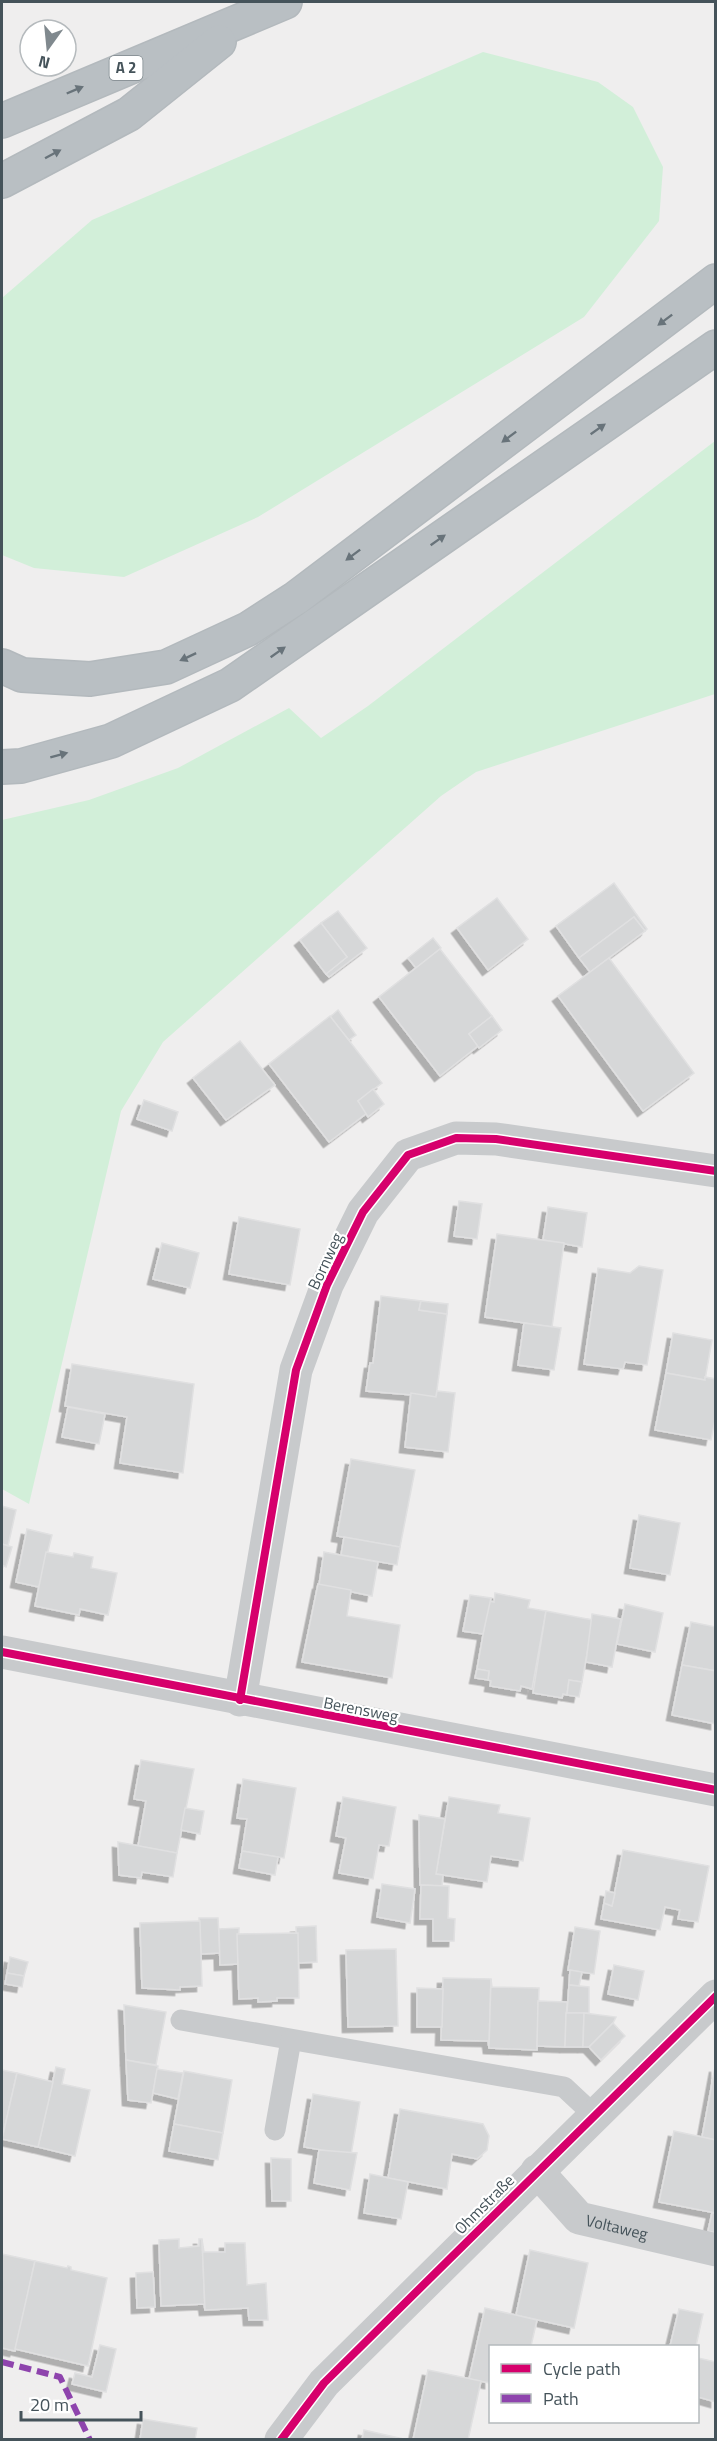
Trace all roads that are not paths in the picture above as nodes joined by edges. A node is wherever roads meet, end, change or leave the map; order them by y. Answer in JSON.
{"nodes":[{"id":1,"x":285,"y":2,"type":"edge"},
{"id":2,"x":251,"y":16,"type":"junction"},
{"id":3,"x":2,"y":121,"type":"edge"},
{"id":4,"x":2,"y":181,"type":"edge"},
{"id":5,"x":714,"y":281,"type":"edge"},
{"id":6,"x":716,"y":347,"type":"edge"},
{"id":7,"x":2,"y":666,"type":"edge"},
{"id":8,"x":2,"y":767,"type":"edge"},
{"id":9,"x":716,"y":1171,"type":"edge"},
{"id":10,"x":2,"y":1652,"type":"edge"},
{"id":11,"x":240,"y":1700,"type":"junction"},
{"id":12,"x":716,"y":1790,"type":"edge"},
{"id":13,"x":716,"y":1996,"type":"edge"},
{"id":14,"x":181,"y":2020,"type":"dead end"},
{"id":15,"x":291,"y":2040,"type":"junction"},
{"id":16,"x":594,"y":2115,"type":"junction"},
{"id":17,"x":275,"y":2130,"type":"dead end"},
{"id":18,"x":537,"y":2171,"type":"junction"},
{"id":19,"x":716,"y":2250,"type":"edge"},
{"id":20,"x":281,"y":2439,"type":"edge"}],
"edges":[{"from":1,"to":2,"type":"highway","number":"A 2"},
{"from":3,"to":2,"type":"highway","number":"A 2","one_way":true},
{"from":4,"to":2,"type":"highway","one_way":true},
{"from":5,"to":7,"type":"highway","one_way":true},
{"from":8,"to":6,"type":"highway","one_way":true},
{"from":9,"to":11,"type":"street","name":"Bornweg"},
{"from":10,"to":11,"type":"street","name":"Berensweg"},
{"from":11,"to":12,"type":"street","name":"Berensweg"},
{"from":13,"to":16,"type":"street","name":"Ohmstraße"},
{"from":14,"to":15,"type":"lane"},
{"from":15,"to":16,"type":"lane"},
{"from":15,"to":17,"type":"lane"},
{"from":16,"to":18,"type":"street","name":"Ohmstraße"},
{"from":18,"to":19,"type":"street","name":"Voltaweg"},
{"from":18,"to":20,"type":"street","name":"Ohmstraße"}]}
